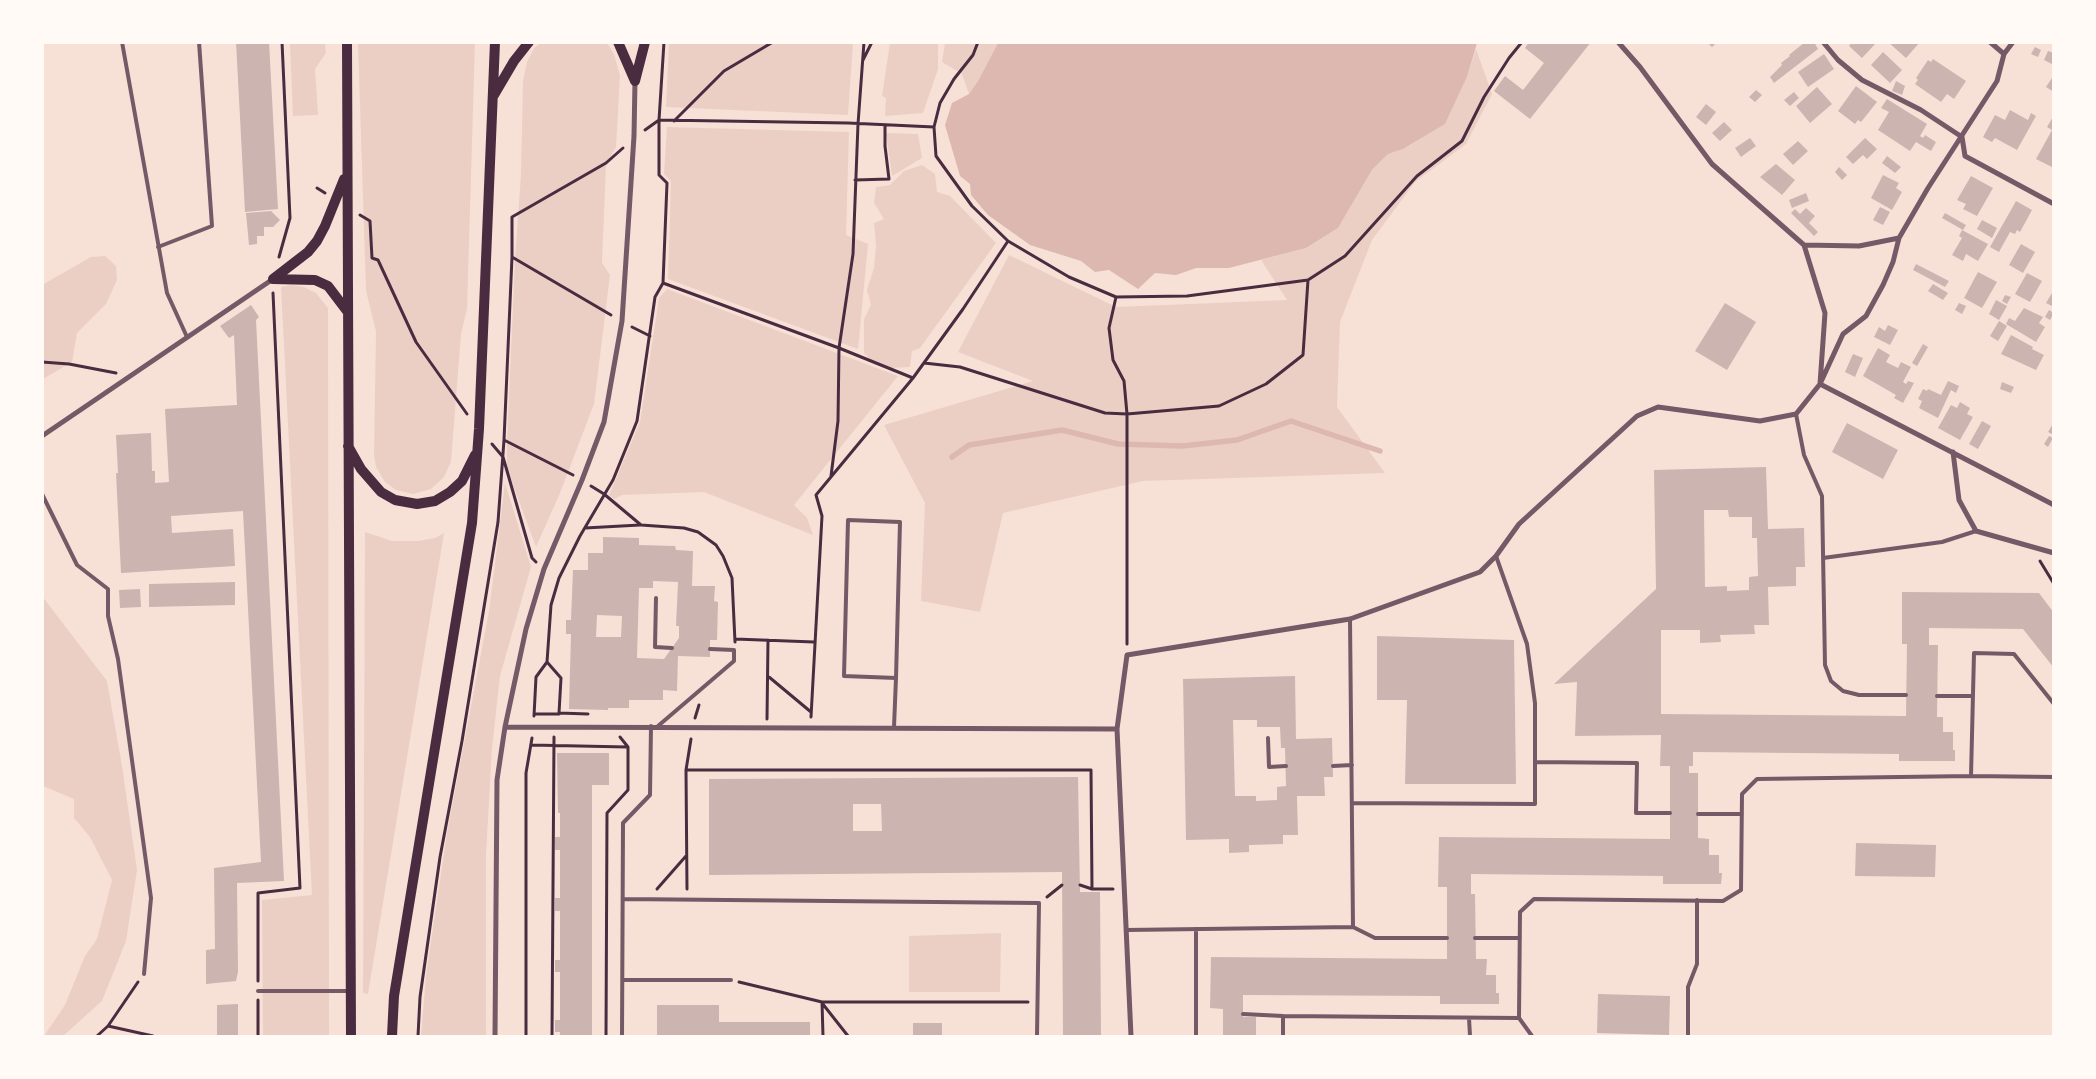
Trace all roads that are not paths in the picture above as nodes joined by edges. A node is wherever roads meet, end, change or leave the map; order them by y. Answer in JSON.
{"nodes":[{"id":1,"x":122,"y":42,"type":"edge"},
{"id":2,"x":199,"y":42,"type":"edge"},
{"id":3,"x":347,"y":42,"type":"edge"},
{"id":4,"x":495,"y":42,"type":"edge"},
{"id":5,"x":529,"y":42,"type":"edge"},
{"id":6,"x":618,"y":42,"type":"edge"},
{"id":7,"x":645,"y":42,"type":"edge"},
{"id":8,"x":1618,"y":42,"type":"edge"},
{"id":9,"x":1823,"y":42,"type":"edge"},
{"id":10,"x":1990,"y":42,"type":"edge"},
{"id":11,"x":2013,"y":42,"type":"edge"},
{"id":12,"x":2004,"y":54,"type":"junction"},
{"id":13,"x":635,"y":81,"type":"junction"},
{"id":14,"x":493,"y":96,"type":"junction"},
{"id":15,"x":1962,"y":137,"type":"junction"},
{"id":16,"x":347,"y":170,"type":"junction"},
{"id":17,"x":2054,"y":204,"type":"edge"},
{"id":18,"x":1899,"y":238,"type":"junction"},
{"id":19,"x":1804,"y":245,"type":"junction"},
{"id":20,"x":158,"y":246,"type":"junction"},
{"id":21,"x":273,"y":283,"type":"junction"},
{"id":22,"x":347,"y":311,"type":"junction"},
{"id":23,"x":188,"y":337,"type":"junction"},
{"id":24,"x":1820,"y":384,"type":"junction"},
{"id":25,"x":79,"y":411,"type":"junction"},
{"id":26,"x":1796,"y":414,"type":"junction"},
{"id":27,"x":82,"y":417,"type":"dead end"},
{"id":28,"x":42,"y":436,"type":"edge"},
{"id":29,"x":348,"y":445,"type":"junction"},
{"id":30,"x":478,"y":450,"type":"junction"},
{"id":31,"x":1953,"y":452,"type":"junction"},
{"id":32,"x":42,"y":494,"type":"edge"},
{"id":33,"x":2054,"y":505,"type":"edge"},
{"id":34,"x":1976,"y":531,"type":"junction"},
{"id":35,"x":2054,"y":553,"type":"edge"},
{"id":36,"x":1496,"y":556,"type":"junction"},
{"id":37,"x":1823,"y":558,"type":"junction"},
{"id":38,"x":656,"y":598,"type":"dead end"},
{"id":39,"x":1350,"y":619,"type":"junction"},
{"id":40,"x":672,"y":648,"type":"dead end"},
{"id":41,"x":710,"y":649,"type":"dead end"},
{"id":42,"x":896,"y":678,"type":"junction"},
{"id":43,"x":1906,"y":695,"type":"dead end"},
{"id":44,"x":1937,"y":696,"type":"dead end"},
{"id":45,"x":1973,"y":696,"type":"junction"},
{"id":46,"x":2054,"y":704,"type":"edge"},
{"id":47,"x":651,"y":726,"type":"junction"},
{"id":48,"x":658,"y":726,"type":"junction"},
{"id":49,"x":505,"y":727,"type":"junction"},
{"id":50,"x":894,"y":727,"type":"junction"},
{"id":51,"x":1117,"y":728,"type":"junction"},
{"id":52,"x":1268,"y":738,"type":"dead end"},
{"id":53,"x":1535,"y":762,"type":"junction"},
{"id":54,"x":1352,"y":765,"type":"junction"},
{"id":55,"x":1286,"y":766,"type":"dead end"},
{"id":56,"x":1333,"y":766,"type":"dead end"},
{"id":57,"x":1971,"y":776,"type":"junction"},
{"id":58,"x":2054,"y":777,"type":"edge"},
{"id":59,"x":1352,"y":803,"type":"junction"},
{"id":60,"x":1670,"y":813,"type":"dead end"},
{"id":61,"x":1698,"y":814,"type":"dead end"},
{"id":62,"x":1742,"y":814,"type":"junction"},
{"id":63,"x":623,"y":899,"type":"junction"},
{"id":64,"x":1698,"y":900,"type":"junction"},
{"id":65,"x":1353,"y":927,"type":"junction"},
{"id":66,"x":1196,"y":929,"type":"junction"},
{"id":67,"x":1126,"y":930,"type":"junction"},
{"id":68,"x":1447,"y":938,"type":"dead end"},
{"id":69,"x":1475,"y":938,"type":"dead end"},
{"id":70,"x":1520,"y":938,"type":"junction"},
{"id":71,"x":144,"y":974,"type":"dead end"},
{"id":72,"x":623,"y":980,"type":"junction"},
{"id":73,"x":731,"y":980,"type":"road end"},
{"id":74,"x":258,"y":991,"type":"road end"},
{"id":75,"x":351,"y":991,"type":"junction"},
{"id":76,"x":1243,"y":1014,"type":"dead end"},
{"id":77,"x":1283,"y":1016,"type":"junction"},
{"id":78,"x":1470,"y":1018,"type":"junction"},
{"id":79,"x":1519,"y":1018,"type":"junction"},
{"id":80,"x":351,"y":1036,"type":"edge"},
{"id":81,"x":392,"y":1036,"type":"edge"},
{"id":82,"x":495,"y":1036,"type":"edge"},
{"id":83,"x":622,"y":1036,"type":"edge"},
{"id":84,"x":1037,"y":1036,"type":"edge"},
{"id":85,"x":1131,"y":1036,"type":"edge"},
{"id":86,"x":1196,"y":1036,"type":"edge"},
{"id":87,"x":1282,"y":1036,"type":"edge"},
{"id":88,"x":1470,"y":1036,"type":"edge"},
{"id":89,"x":1532,"y":1036,"type":"edge"},
{"id":90,"x":1688,"y":1036,"type":"edge"}],
"edges":[{"from":1,"to":20,"type":"lane"},
{"from":2,"to":20,"type":"lane"},
{"from":3,"to":16,"type":"main road"},
{"from":4,"to":14,"type":"main road"},
{"from":5,"to":14,"type":"main road"},
{"from":6,"to":13,"type":"main road"},
{"from":7,"to":13,"type":"main road"},
{"from":8,"to":19,"type":"street"},
{"from":9,"to":15,"type":"street"},
{"from":10,"to":12,"type":"street"},
{"from":11,"to":12,"type":"street"},
{"from":12,"to":15,"type":"street"},
{"from":13,"to":49,"type":"street"},
{"from":14,"to":30,"type":"main road"},
{"from":15,"to":17,"type":"street"},
{"from":15,"to":18,"type":"street"},
{"from":16,"to":21,"type":"main road"},
{"from":16,"to":22,"type":"main road"},
{"from":18,"to":19,"type":"street"},
{"from":18,"to":24,"type":"street"},
{"from":19,"to":24,"type":"street"},
{"from":20,"to":23,"type":"lane"},
{"from":21,"to":22,"type":"main road"},
{"from":21,"to":23,"type":"street"},
{"from":22,"to":29,"type":"main road"},
{"from":23,"to":25,"type":"street"},
{"from":24,"to":26,"type":"street"},
{"from":24,"to":31,"type":"street"},
{"from":25,"to":27,"type":"lane"},
{"from":25,"to":28,"type":"street"},
{"from":26,"to":36,"type":"street"},
{"from":26,"to":37,"type":"lane"},
{"from":29,"to":30,"type":"main road"},
{"from":29,"to":75,"type":"main road"},
{"from":30,"to":81,"type":"main road"},
{"from":31,"to":33,"type":"street"},
{"from":31,"to":34,"type":"street"},
{"from":32,"to":71,"type":"lane"},
{"from":34,"to":35,"type":"street"},
{"from":34,"to":37,"type":"lane"},
{"from":36,"to":39,"type":"street"},
{"from":36,"to":53,"type":"lane"},
{"from":37,"to":43,"type":"lane"},
{"from":38,"to":40,"type":"lane"},
{"from":39,"to":51,"type":"street"},
{"from":39,"to":54,"type":"lane"},
{"from":41,"to":48,"type":"lane"},
{"from":42,"to":42,"type":"lane"},
{"from":42,"to":50,"type":"lane"},
{"from":44,"to":45,"type":"lane"},
{"from":45,"to":46,"type":"lane"},
{"from":45,"to":57,"type":"lane"},
{"from":47,"to":48,"type":"street"},
{"from":47,"to":49,"type":"street"},
{"from":47,"to":63,"type":"lane"},
{"from":48,"to":50,"type":"street"},
{"from":49,"to":82,"type":"street"},
{"from":50,"to":51,"type":"street"},
{"from":51,"to":67,"type":"street"},
{"from":52,"to":55,"type":"lane"},
{"from":53,"to":59,"type":"lane"},
{"from":53,"to":60,"type":"lane"},
{"from":54,"to":56,"type":"lane"},
{"from":54,"to":59,"type":"lane"},
{"from":57,"to":58,"type":"lane"},
{"from":57,"to":62,"type":"lane"},
{"from":59,"to":65,"type":"lane"},
{"from":61,"to":62,"type":"lane"},
{"from":62,"to":64,"type":"lane"},
{"from":63,"to":72,"type":"lane"},
{"from":63,"to":84,"type":"lane"},
{"from":64,"to":70,"type":"lane"},
{"from":64,"to":90,"type":"lane"},
{"from":65,"to":66,"type":"lane"},
{"from":65,"to":68,"type":"lane"},
{"from":66,"to":67,"type":"lane"},
{"from":66,"to":86,"type":"lane"},
{"from":67,"to":85,"type":"street"},
{"from":69,"to":70,"type":"lane"},
{"from":70,"to":79,"type":"lane"},
{"from":72,"to":73,"type":"lane"},
{"from":72,"to":83,"type":"lane"},
{"from":74,"to":75,"type":"lane"},
{"from":75,"to":80,"type":"main road"},
{"from":76,"to":77,"type":"lane"},
{"from":77,"to":78,"type":"lane"},
{"from":77,"to":87,"type":"lane"},
{"from":78,"to":79,"type":"lane"},
{"from":78,"to":88,"type":"lane"},
{"from":79,"to":89,"type":"lane"}]}
